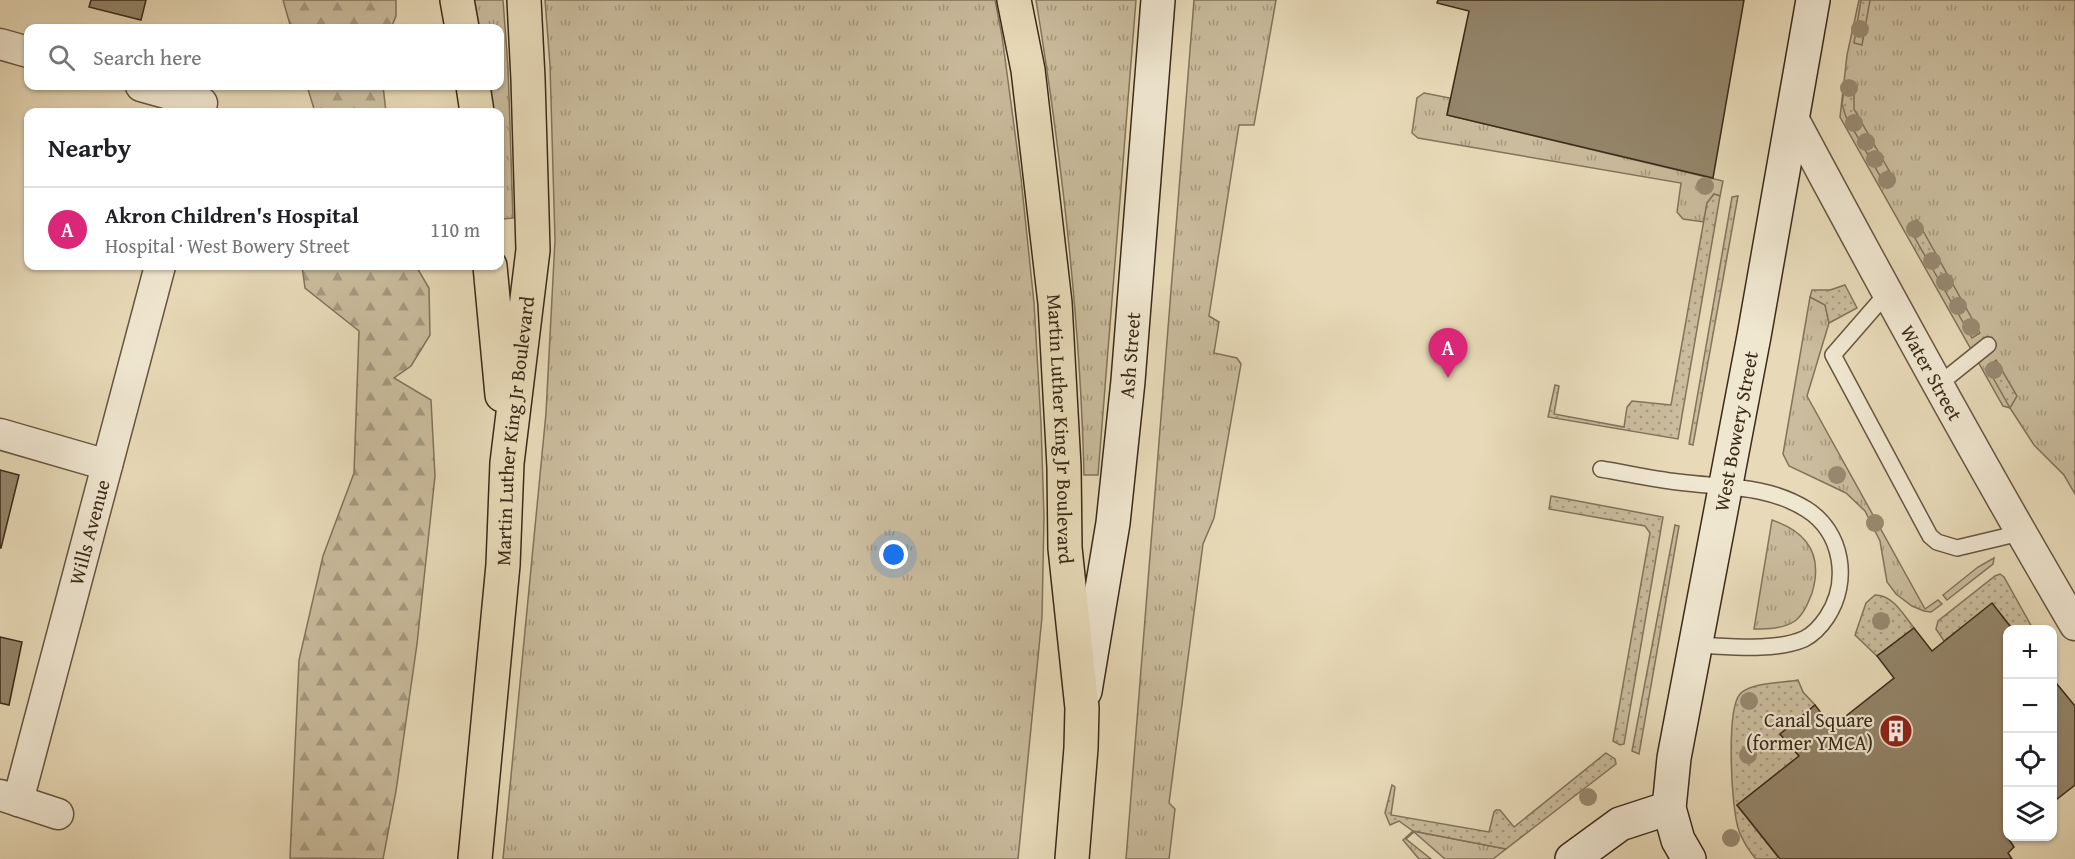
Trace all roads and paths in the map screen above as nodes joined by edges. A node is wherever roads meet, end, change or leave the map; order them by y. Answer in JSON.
{"nodes":[{"id":1,"x":457,"y":0,"type":"edge"},
{"id":2,"x":524,"y":0,"type":"edge"},
{"id":3,"x":1014,"y":0,"type":"edge"},
{"id":4,"x":1158,"y":0,"type":"edge"},
{"id":5,"x":1813,"y":0,"type":"edge"},
{"id":6,"x":461,"y":24,"type":"edge"},
{"id":7,"x":0,"y":44,"type":"edge"},
{"id":8,"x":24,"y":51,"type":"edge"},
{"id":9,"x":159,"y":90,"type":"edge"},
{"id":10,"x":474,"y":90,"type":"edge"},
{"id":11,"x":203,"y":100,"type":"edge"},
{"id":12,"x":476,"y":108,"type":"edge"},
{"id":13,"x":1793,"y":118,"type":"junction"},
{"id":14,"x":159,"y":270,"type":"edge"},
{"id":15,"x":490,"y":270,"type":"edge"},
{"id":16,"x":1887,"y":293,"type":"junction"},
{"id":17,"x":1988,"y":345,"type":"dead end"},
{"id":18,"x":1938,"y":385,"type":"junction"},
{"id":19,"x":0,"y":434,"type":"edge"},
{"id":20,"x":507,"y":463,"type":"junction"},
{"id":21,"x":107,"y":465,"type":"junction"},
{"id":22,"x":1601,"y":469,"type":"dead end"},
{"id":23,"x":1724,"y":486,"type":"junction"},
{"id":24,"x":2020,"y":533,"type":"junction"},
{"id":25,"x":2075,"y":625,"type":"edge"},
{"id":26,"x":1695,"y":645,"type":"junction"},
{"id":27,"x":1082,"y":708,"type":"junction"},
{"id":28,"x":9,"y":798,"type":"edge"},
{"id":29,"x":1669,"y":808,"type":"junction"},
{"id":30,"x":58,"y":814,"type":"dead end"},
{"id":31,"x":475,"y":859,"type":"edge"},
{"id":32,"x":1072,"y":859,"type":"edge"},
{"id":33,"x":1572,"y":859,"type":"edge"},
{"id":34,"x":1689,"y":859,"type":"edge"}],
"edges":[{"from":1,"to":6,"type":"main road"},
{"from":2,"to":20,"type":"main road","name":"Martin Luther King Jr Boulevard"},
{"from":3,"to":27,"type":"main road","name":"Martin Luther King Jr Boulevard"},
{"from":4,"to":27,"type":"street","name":"Ash Street"},
{"from":5,"to":13,"type":"street","name":"West Bowery Street"},
{"from":7,"to":8,"type":"street"},
{"from":9,"to":11,"type":"street"},
{"from":10,"to":12,"type":"main road"},
{"from":13,"to":16,"type":"street","name":"Water Street"},
{"from":13,"to":23,"type":"street","name":"West Bowery Street"},
{"from":14,"to":21,"type":"street","name":"Wills Avenue"},
{"from":15,"to":20,"type":"main road"},
{"from":16,"to":18,"type":"street","name":"Water Street"},
{"from":16,"to":24,"type":"lane"},
{"from":17,"to":18,"type":"lane"},
{"from":18,"to":24,"type":"street","name":"Water Street"},
{"from":19,"to":21,"type":"street"},
{"from":20,"to":31,"type":"main road","name":"Martin Luther King Jr Boulevard"},
{"from":21,"to":28,"type":"street","name":"Wills Avenue"},
{"from":22,"to":23,"type":"lane"},
{"from":23,"to":26,"type":"street","name":"West Bowery Street"},
{"from":23,"to":26,"type":"lane"},
{"from":24,"to":25,"type":"street","name":"Water Street"},
{"from":26,"to":29,"type":"street","name":"West Bowery Street"},
{"from":27,"to":32,"type":"main road","name":"Martin Luther King Jr Boulevard"},
{"from":28,"to":30,"type":"street"},
{"from":29,"to":33,"type":"street"},
{"from":29,"to":34,"type":"street","name":"West Bowery Street"}]}
